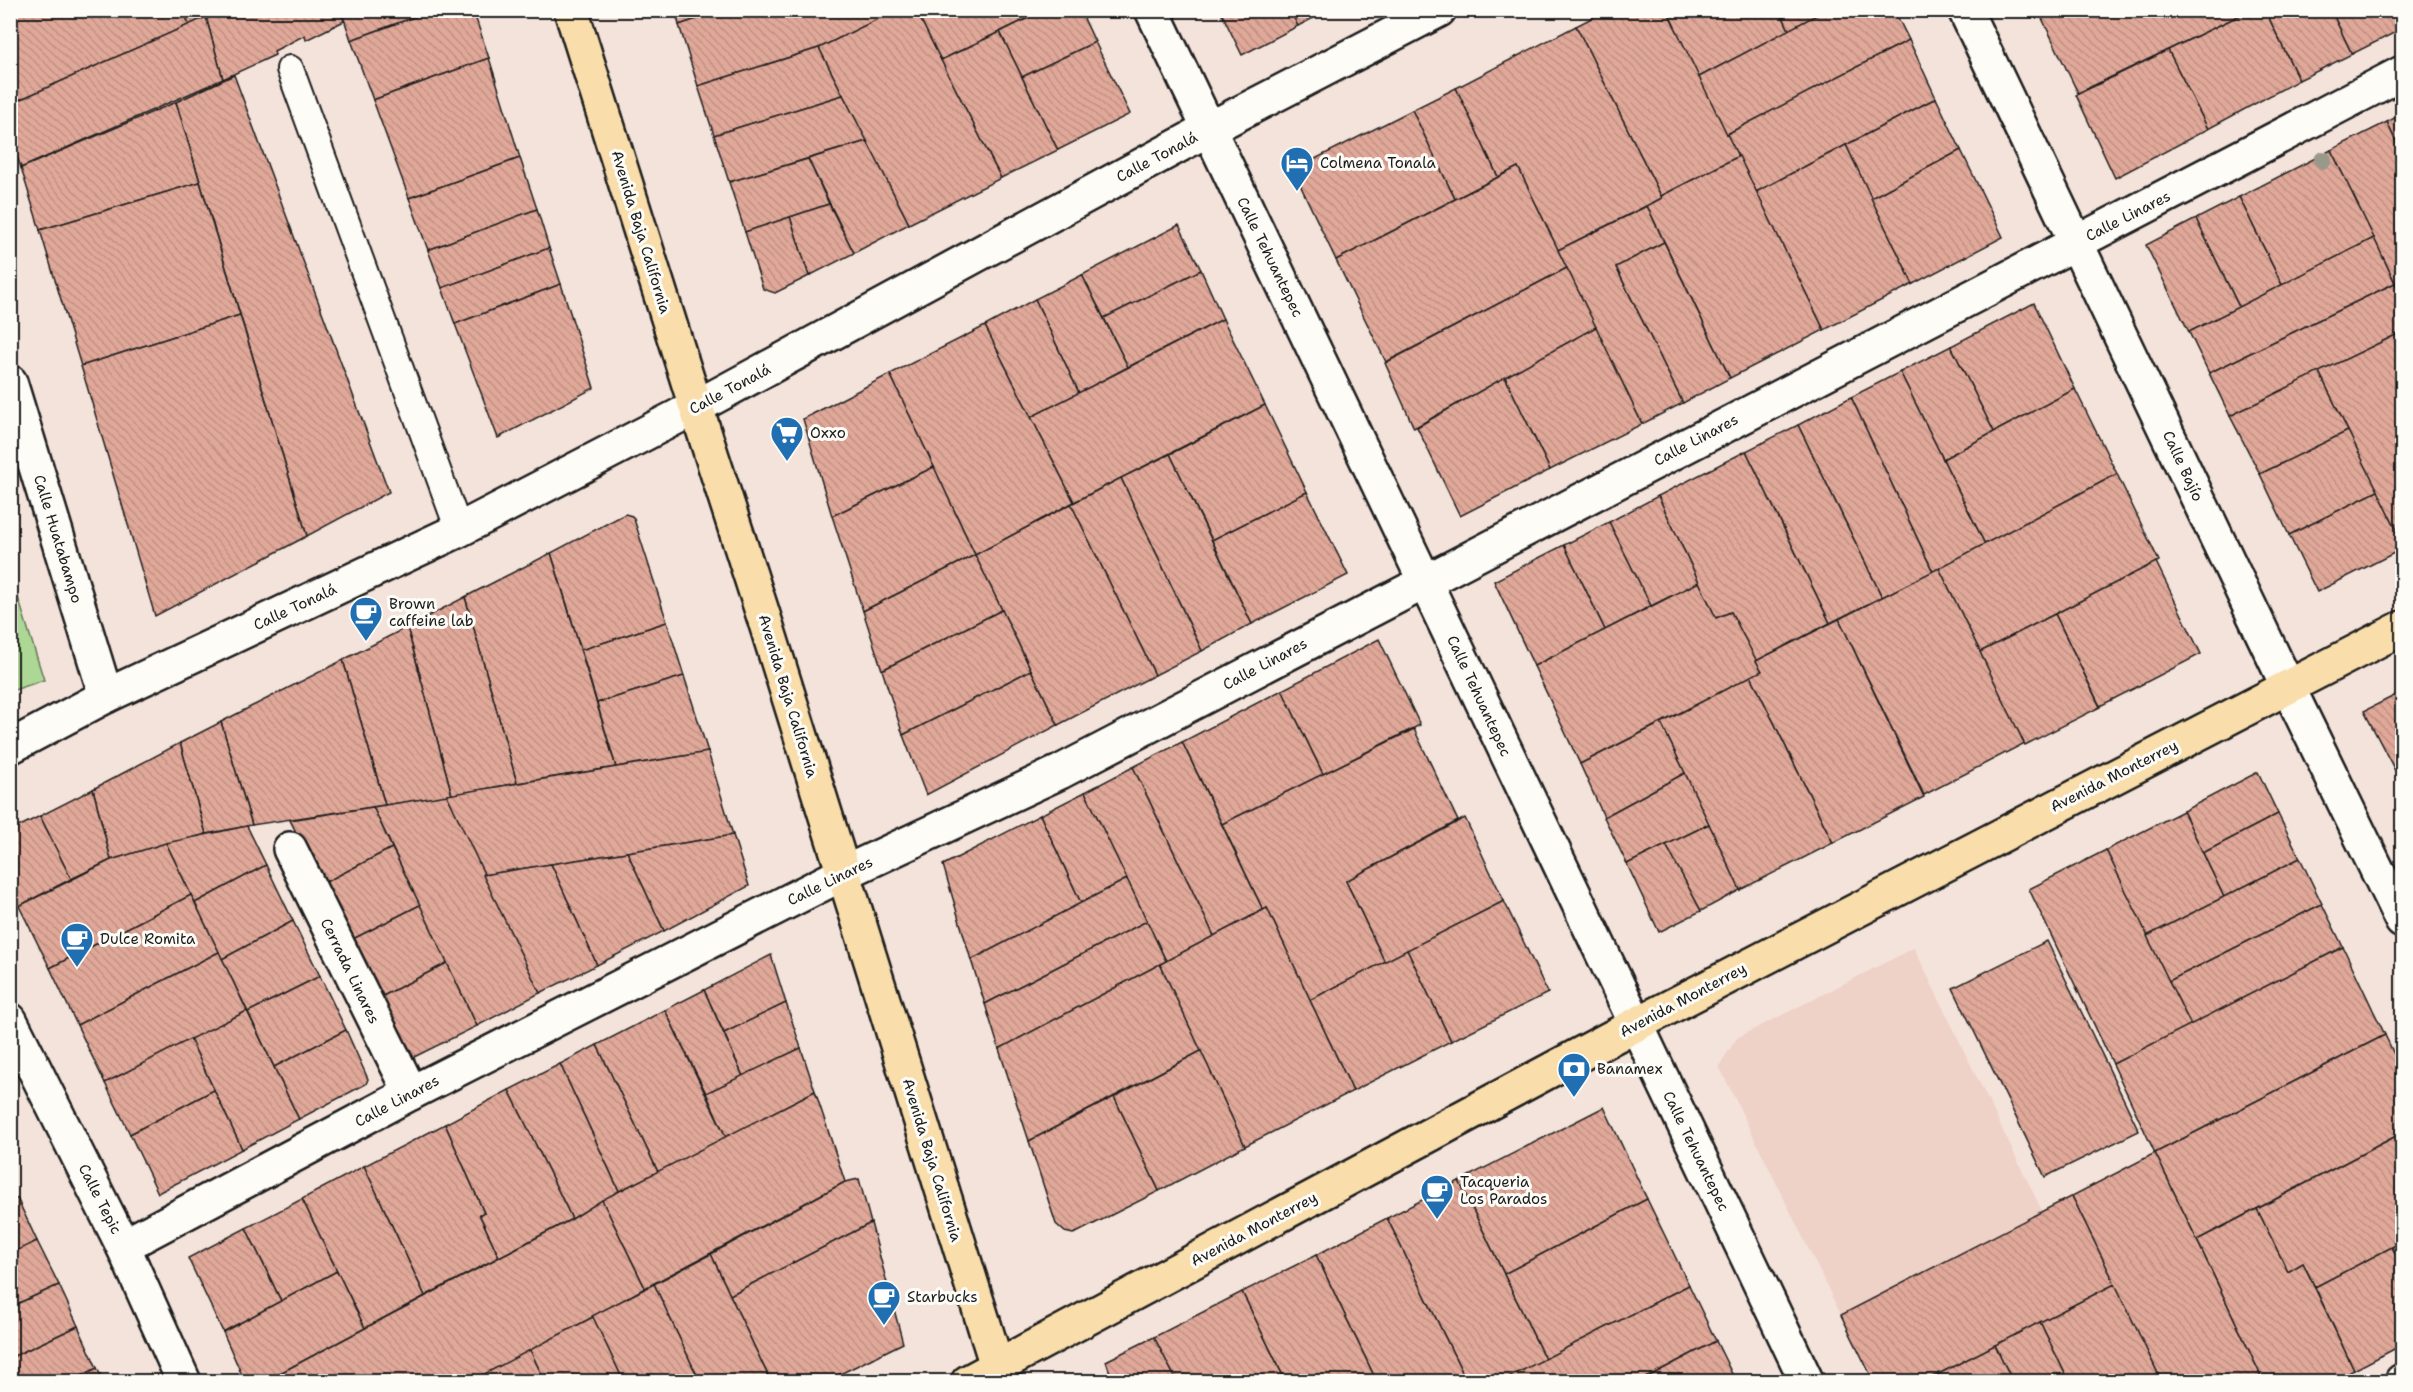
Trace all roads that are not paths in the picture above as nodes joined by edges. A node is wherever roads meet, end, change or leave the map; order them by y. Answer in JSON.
{"nodes":[{"id":1,"x":571,"y":10,"type":"edge"},
{"id":2,"x":1152,"y":10,"type":"edge"},
{"id":3,"x":1438,"y":10,"type":"edge"},
{"id":4,"x":1965,"y":10,"type":"edge"},
{"id":5,"x":290,"y":69,"type":"dead end"},
{"id":6,"x":2403,"y":73,"type":"edge"},
{"id":7,"x":1209,"y":129,"type":"junction"},
{"id":8,"x":2077,"y":242,"type":"junction"},
{"id":9,"x":10,"y":382,"type":"edge"},
{"id":10,"x":696,"y":407,"type":"junction"},
{"id":11,"x":459,"y":530,"type":"junction"},
{"id":12,"x":1425,"y":581,"type":"junction"},
{"id":13,"x":2403,"y":628,"type":"edge"},
{"id":14,"x":2288,"y":687,"type":"junction"},
{"id":15,"x":106,"y":696,"type":"junction"},
{"id":16,"x":10,"y":747,"type":"edge"},
{"id":17,"x":290,"y":849,"type":"dead end"},
{"id":18,"x":842,"y":874,"type":"junction"},
{"id":19,"x":2403,"y":921,"type":"edge"},
{"id":20,"x":10,"y":1020,"type":"edge"},
{"id":21,"x":1635,"y":1025,"type":"junction"},
{"id":22,"x":411,"y":1093,"type":"junction"},
{"id":23,"x":123,"y":1246,"type":"junction"},
{"id":24,"x":999,"y":1374,"type":"edge"},
{"id":25,"x":184,"y":1382,"type":"edge"},
{"id":26,"x":968,"y":1382,"type":"edge"},
{"id":27,"x":1807,"y":1382,"type":"edge"}],
"edges":[{"from":1,"to":10,"type":"main road","name":"Avenida Baja California"},
{"from":2,"to":7,"type":"street","name":"Calle Tehuantepec"},
{"from":3,"to":7,"type":"street","name":"Calle Tonalá"},
{"from":4,"to":8,"type":"street","name":"Calle Bajío"},
{"from":5,"to":11,"type":"lane"},
{"from":6,"to":8,"type":"street","name":"Calle Linares"},
{"from":7,"to":10,"type":"street","name":"Calle Tonalá"},
{"from":7,"to":12,"type":"street","name":"Calle Tehuantepec"},
{"from":8,"to":12,"type":"street","name":"Calle Linares"},
{"from":8,"to":14,"type":"street","name":"Calle Bajío"},
{"from":9,"to":15,"type":"street","name":"Calle Huatabampo"},
{"from":10,"to":11,"type":"street","name":"Calle Tonalá"},
{"from":10,"to":18,"type":"main road","name":"Avenida Baja California"},
{"from":11,"to":15,"type":"street","name":"Calle Tonalá"},
{"from":12,"to":18,"type":"street","name":"Calle Linares"},
{"from":12,"to":21,"type":"street","name":"Calle Tehuantepec"},
{"from":13,"to":14,"type":"main road","name":"Avenida Monterrey"},
{"from":14,"to":19,"type":"street","name":"Calle Bajío"},
{"from":14,"to":21,"type":"main road","name":"Avenida Monterrey"},
{"from":15,"to":16,"type":"street","name":"Calle Tonalá"},
{"from":17,"to":22,"type":"street","name":"Cerrada Linares"},
{"from":18,"to":22,"type":"street","name":"Calle Linares"},
{"from":18,"to":24,"type":"main road","name":"Avenida Baja California"},
{"from":20,"to":23,"type":"street","name":"Calle Tepic"},
{"from":21,"to":24,"type":"main road","name":"Avenida Monterrey"},
{"from":21,"to":27,"type":"street","name":"Calle Tehuantepec"},
{"from":22,"to":23,"type":"street","name":"Calle Linares"},
{"from":23,"to":25,"type":"street","name":"Calle Tepic"},
{"from":24,"to":26,"type":"main road","name":"Avenida Monterrey"}]}
